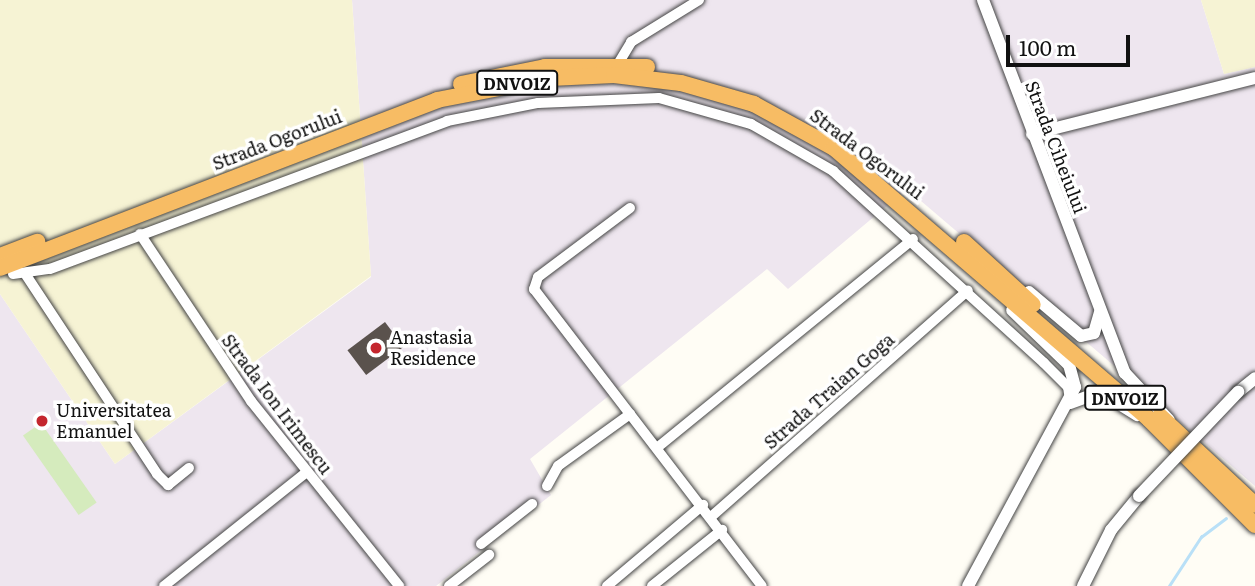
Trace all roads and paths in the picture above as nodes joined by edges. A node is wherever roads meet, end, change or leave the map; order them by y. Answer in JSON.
{"nodes":[{"id":1,"x":699,"y":0,"type":"edge"},
{"id":2,"x":983,"y":0,"type":"edge"},
{"id":3,"x":618,"y":64,"type":"junction"},
{"id":4,"x":1255,"y":78,"type":"edge"},
{"id":5,"x":1032,"y":134,"type":"junction"},
{"id":6,"x":630,"y":208,"type":"dead end"},
{"id":7,"x":140,"y":233,"type":"junction"},
{"id":8,"x":913,"y":239,"type":"junction"},
{"id":9,"x":985,"y":261,"type":"junction"},
{"id":10,"x":7,"y":265,"type":"edge"},
{"id":11,"x":988,"y":279,"type":"junction"},
{"id":12,"x":968,"y":290,"type":"junction"},
{"id":13,"x":1099,"y":305,"type":"junction"},
{"id":14,"x":1255,"y":378,"type":"edge"},
{"id":15,"x":1070,"y":402,"type":"junction"},
{"id":16,"x":630,"y":414,"type":"junction"},
{"id":17,"x":1149,"y":419,"type":"junction"},
{"id":18,"x":1183,"y":436,"type":"junction"},
{"id":19,"x":658,"y":447,"type":"junction"},
{"id":20,"x":189,"y":468,"type":"dead end"},
{"id":21,"x":1220,"y":468,"type":"junction"},
{"id":22,"x":307,"y":472,"type":"junction"},
{"id":23,"x":547,"y":486,"type":"dead end"},
{"id":24,"x":1255,"y":496,"type":"edge"},
{"id":25,"x":532,"y":504,"type":"dead end"},
{"id":26,"x":703,"y":505,"type":"junction"},
{"id":27,"x":1255,"y":505,"type":"edge"},
{"id":28,"x":712,"y":516,"type":"junction"},
{"id":29,"x":1255,"y":525,"type":"edge"},
{"id":30,"x":722,"y":530,"type":"junction"},
{"id":31,"x":481,"y":544,"type":"dead end"},
{"id":32,"x":489,"y":555,"type":"dead end"},
{"id":33,"x":164,"y":586,"type":"edge"},
{"id":34,"x":399,"y":586,"type":"edge"},
{"id":35,"x":449,"y":586,"type":"edge"},
{"id":36,"x":607,"y":586,"type":"edge"},
{"id":37,"x":652,"y":586,"type":"edge"},
{"id":38,"x":762,"y":586,"type":"edge"},
{"id":39,"x":968,"y":586,"type":"edge"},
{"id":40,"x":1083,"y":586,"type":"edge"}],
"edges":[{"from":1,"to":3,"type":"street"},
{"from":2,"to":5,"type":"street","name":"Strada Ciheiului"},
{"from":3,"to":9,"type":"highway","name":"Strada Ogorului","number":"DNVO1Z"},
{"from":3,"to":10,"type":"highway","name":"Strada Ogorului","number":"DNVO1Z"},
{"from":4,"to":5,"type":"street"},
{"from":5,"to":13,"type":"street","name":"Strada Ciheiului"},
{"from":6,"to":16,"type":"street"},
{"from":7,"to":8,"type":"street"},
{"from":7,"to":10,"type":"street"},
{"from":7,"to":22,"type":"street","name":"Strada Ion Irimescu"},
{"from":8,"to":12,"type":"street"},
{"from":8,"to":19,"type":"street"},
{"from":9,"to":13,"type":"street"},
{"from":9,"to":18,"type":"highway","name":"Strada Ogorului","number":"DNVO1Z"},
{"from":10,"to":11,"type":"highway","name":"Strada Ogorului","number":"DNVO1Z"},
{"from":10,"to":20,"type":"street"},
{"from":11,"to":15,"type":"street"},
{"from":11,"to":17,"type":"highway","name":"Strada Ogorului","number":"DNVO1Z"},
{"from":12,"to":15,"type":"street"},
{"from":12,"to":28,"type":"street","name":"Strada Traian Goga"},
{"from":13,"to":18,"type":"street","name":"Strada Ciheiului"},
{"from":14,"to":40,"type":"street","bridge":true},
{"from":15,"to":17,"type":"street"},
{"from":15,"to":39,"type":"street"},
{"from":16,"to":19,"type":"street"},
{"from":16,"to":23,"type":"street"},
{"from":17,"to":29,"type":"highway","name":"Strada Ogorului","number":"DNVO1Z"},
{"from":18,"to":21,"type":"highway","name":"Strada Ogorului","number":"DNVO1Z"},
{"from":19,"to":26,"type":"street"},
{"from":21,"to":24,"type":"street"},
{"from":21,"to":27,"type":"highway","name":"Strada Ogorului","number":"DNVO1Z"},
{"from":22,"to":33,"type":"street"},
{"from":22,"to":34,"type":"street","name":"Strada Ion Irimescu"},
{"from":25,"to":31,"type":"street"},
{"from":26,"to":28,"type":"street"},
{"from":26,"to":36,"type":"street"},
{"from":28,"to":30,"type":"street"},
{"from":30,"to":37,"type":"street"},
{"from":30,"to":38,"type":"street"},
{"from":32,"to":35,"type":"street"}]}
